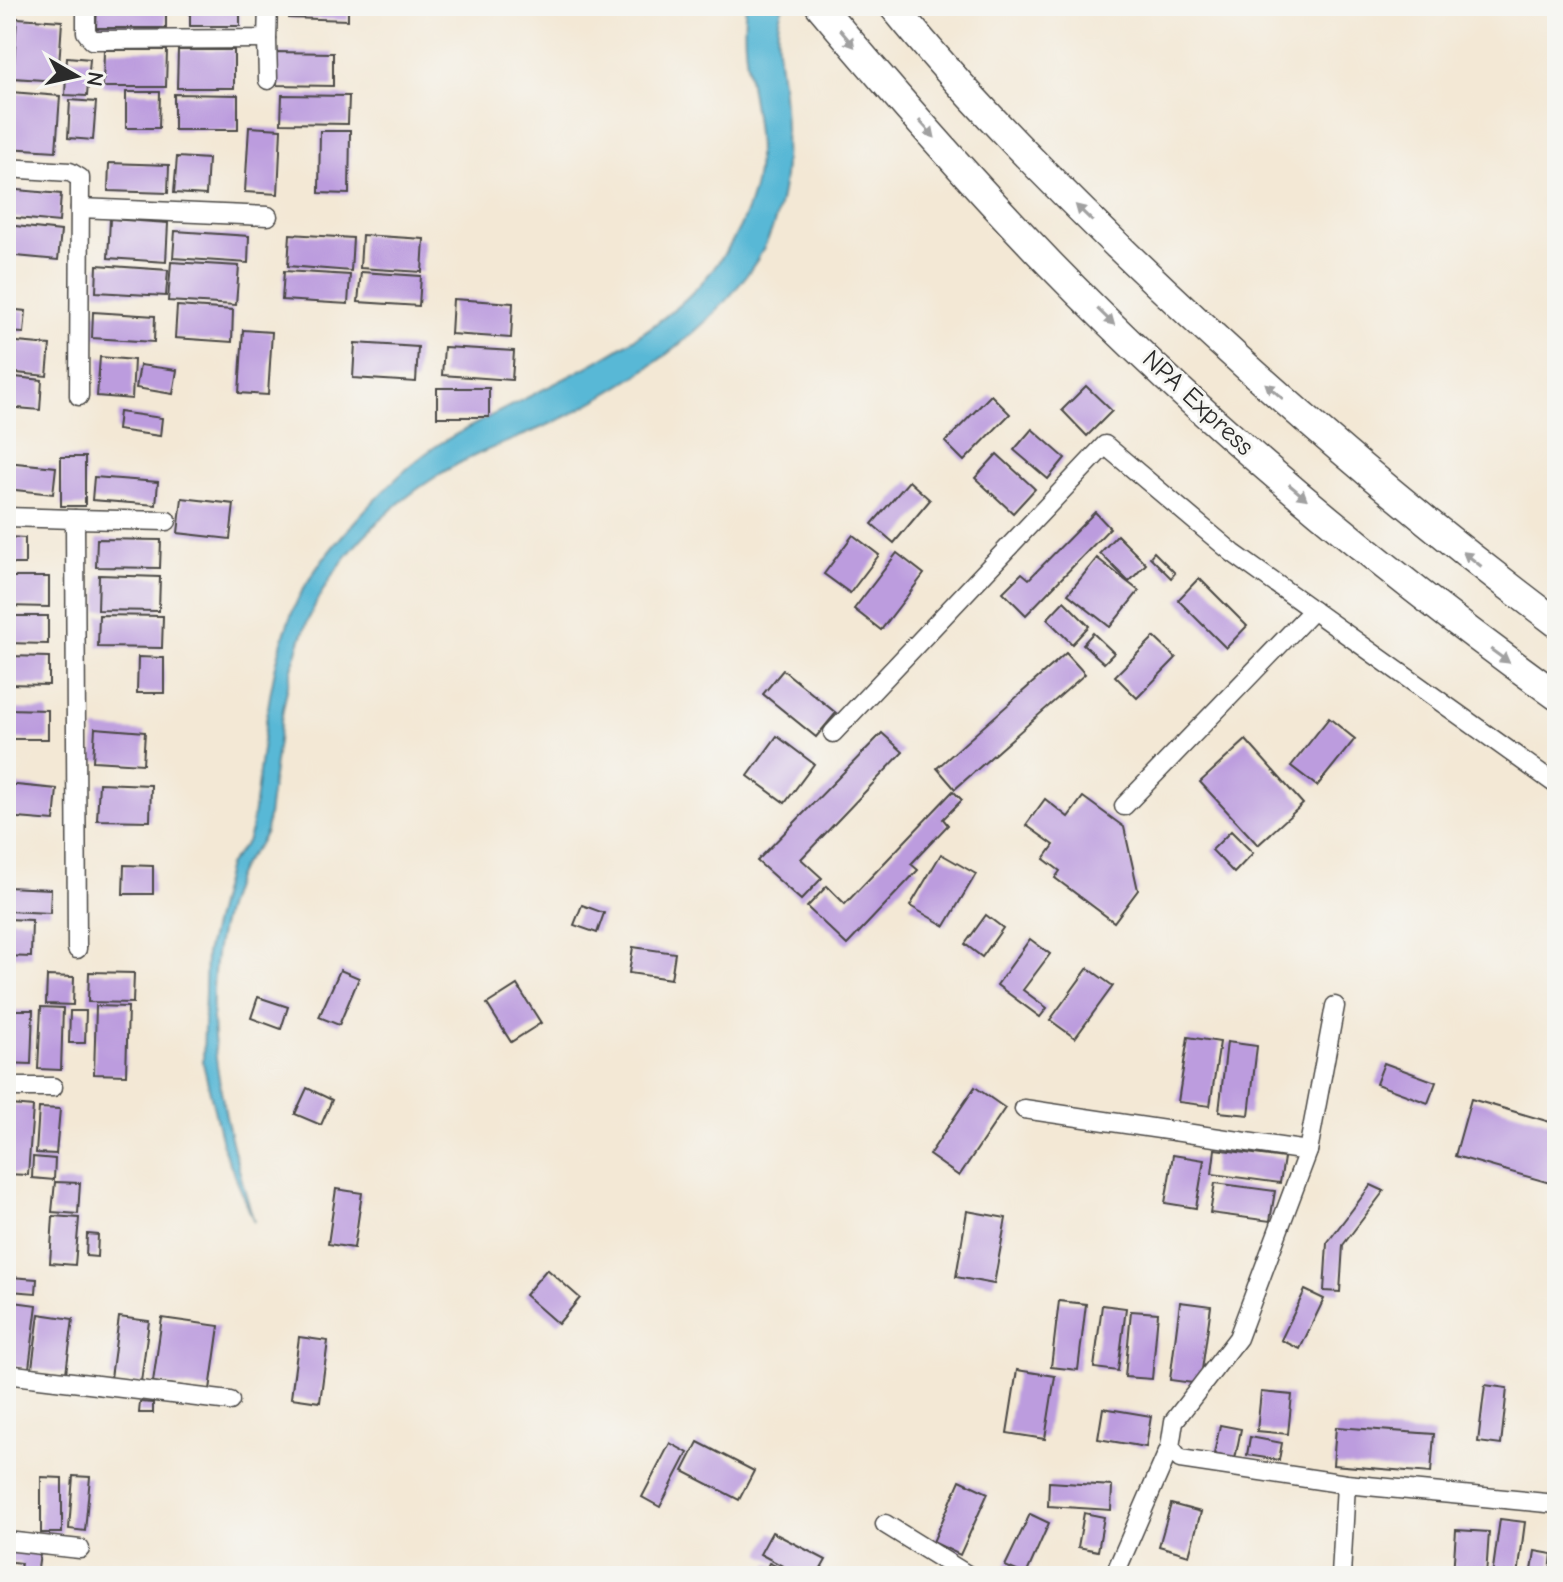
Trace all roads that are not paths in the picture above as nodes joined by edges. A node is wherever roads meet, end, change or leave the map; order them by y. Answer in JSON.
{"nodes":[{"id":1,"x":86,"y":6,"type":"edge"},
{"id":2,"x":268,"y":6,"type":"edge"},
{"id":3,"x":820,"y":6,"type":"edge"},
{"id":4,"x":893,"y":6,"type":"edge"},
{"id":5,"x":267,"y":39,"type":"junction"},
{"id":6,"x":268,"y":80,"type":"dead end"},
{"id":7,"x":6,"y":168,"type":"edge"},
{"id":8,"x":80,"y":208,"type":"junction"},
{"id":9,"x":268,"y":216,"type":"dead end"},
{"id":10,"x":79,"y":396,"type":"dead end"},
{"id":11,"x":6,"y":517,"type":"edge"},
{"id":12,"x":75,"y":519,"type":"junction"},
{"id":13,"x":167,"y":521,"type":"dead end"},
{"id":14,"x":1313,"y":610,"type":"junction"},
{"id":15,"x":1557,"y":623,"type":"edge"},
{"id":16,"x":1557,"y":696,"type":"edge"},
{"id":17,"x":833,"y":733,"type":"dead end"},
{"id":18,"x":1557,"y":785,"type":"edge"},
{"id":19,"x":1124,"y":806,"type":"dead end"},
{"id":20,"x":77,"y":949,"type":"dead end"},
{"id":21,"x":1335,"y":1006,"type":"dead end"},
{"id":22,"x":6,"y":1087,"type":"edge"},
{"id":23,"x":53,"y":1087,"type":"dead end"},
{"id":24,"x":1024,"y":1109,"type":"dead end"},
{"id":25,"x":1308,"y":1151,"type":"junction"},
{"id":26,"x":6,"y":1374,"type":"edge"},
{"id":27,"x":230,"y":1401,"type":"dead end"},
{"id":28,"x":1170,"y":1447,"type":"junction"},
{"id":29,"x":1346,"y":1484,"type":"junction"},
{"id":30,"x":1557,"y":1504,"type":"edge"},
{"id":31,"x":885,"y":1524,"type":"dead end"},
{"id":32,"x":6,"y":1541,"type":"edge"},
{"id":33,"x":80,"y":1549,"type":"dead end"},
{"id":34,"x":969,"y":1576,"type":"edge"},
{"id":35,"x":1114,"y":1576,"type":"edge"},
{"id":36,"x":1341,"y":1576,"type":"edge"}],
"edges":[{"from":1,"to":5,"type":"street"},
{"from":2,"to":5,"type":"street"},
{"from":3,"to":16,"type":"main road","name":"NPA Express","one_way":true},
{"from":15,"to":4,"type":"main road","one_way":true},
{"from":5,"to":6,"type":"street"},
{"from":7,"to":8,"type":"street"},
{"from":8,"to":9,"type":"street"},
{"from":8,"to":10,"type":"street"},
{"from":11,"to":12,"type":"street"},
{"from":12,"to":13,"type":"street"},
{"from":12,"to":20,"type":"street"},
{"from":14,"to":17,"type":"street"},
{"from":14,"to":18,"type":"street"},
{"from":14,"to":19,"type":"street"},
{"from":21,"to":25,"type":"street"},
{"from":22,"to":23,"type":"street"},
{"from":24,"to":25,"type":"street"},
{"from":25,"to":28,"type":"street"},
{"from":26,"to":27,"type":"street"},
{"from":28,"to":29,"type":"street"},
{"from":28,"to":35,"type":"street"},
{"from":29,"to":30,"type":"street"},
{"from":29,"to":36,"type":"street"},
{"from":31,"to":34,"type":"street"},
{"from":32,"to":33,"type":"street"}]}
